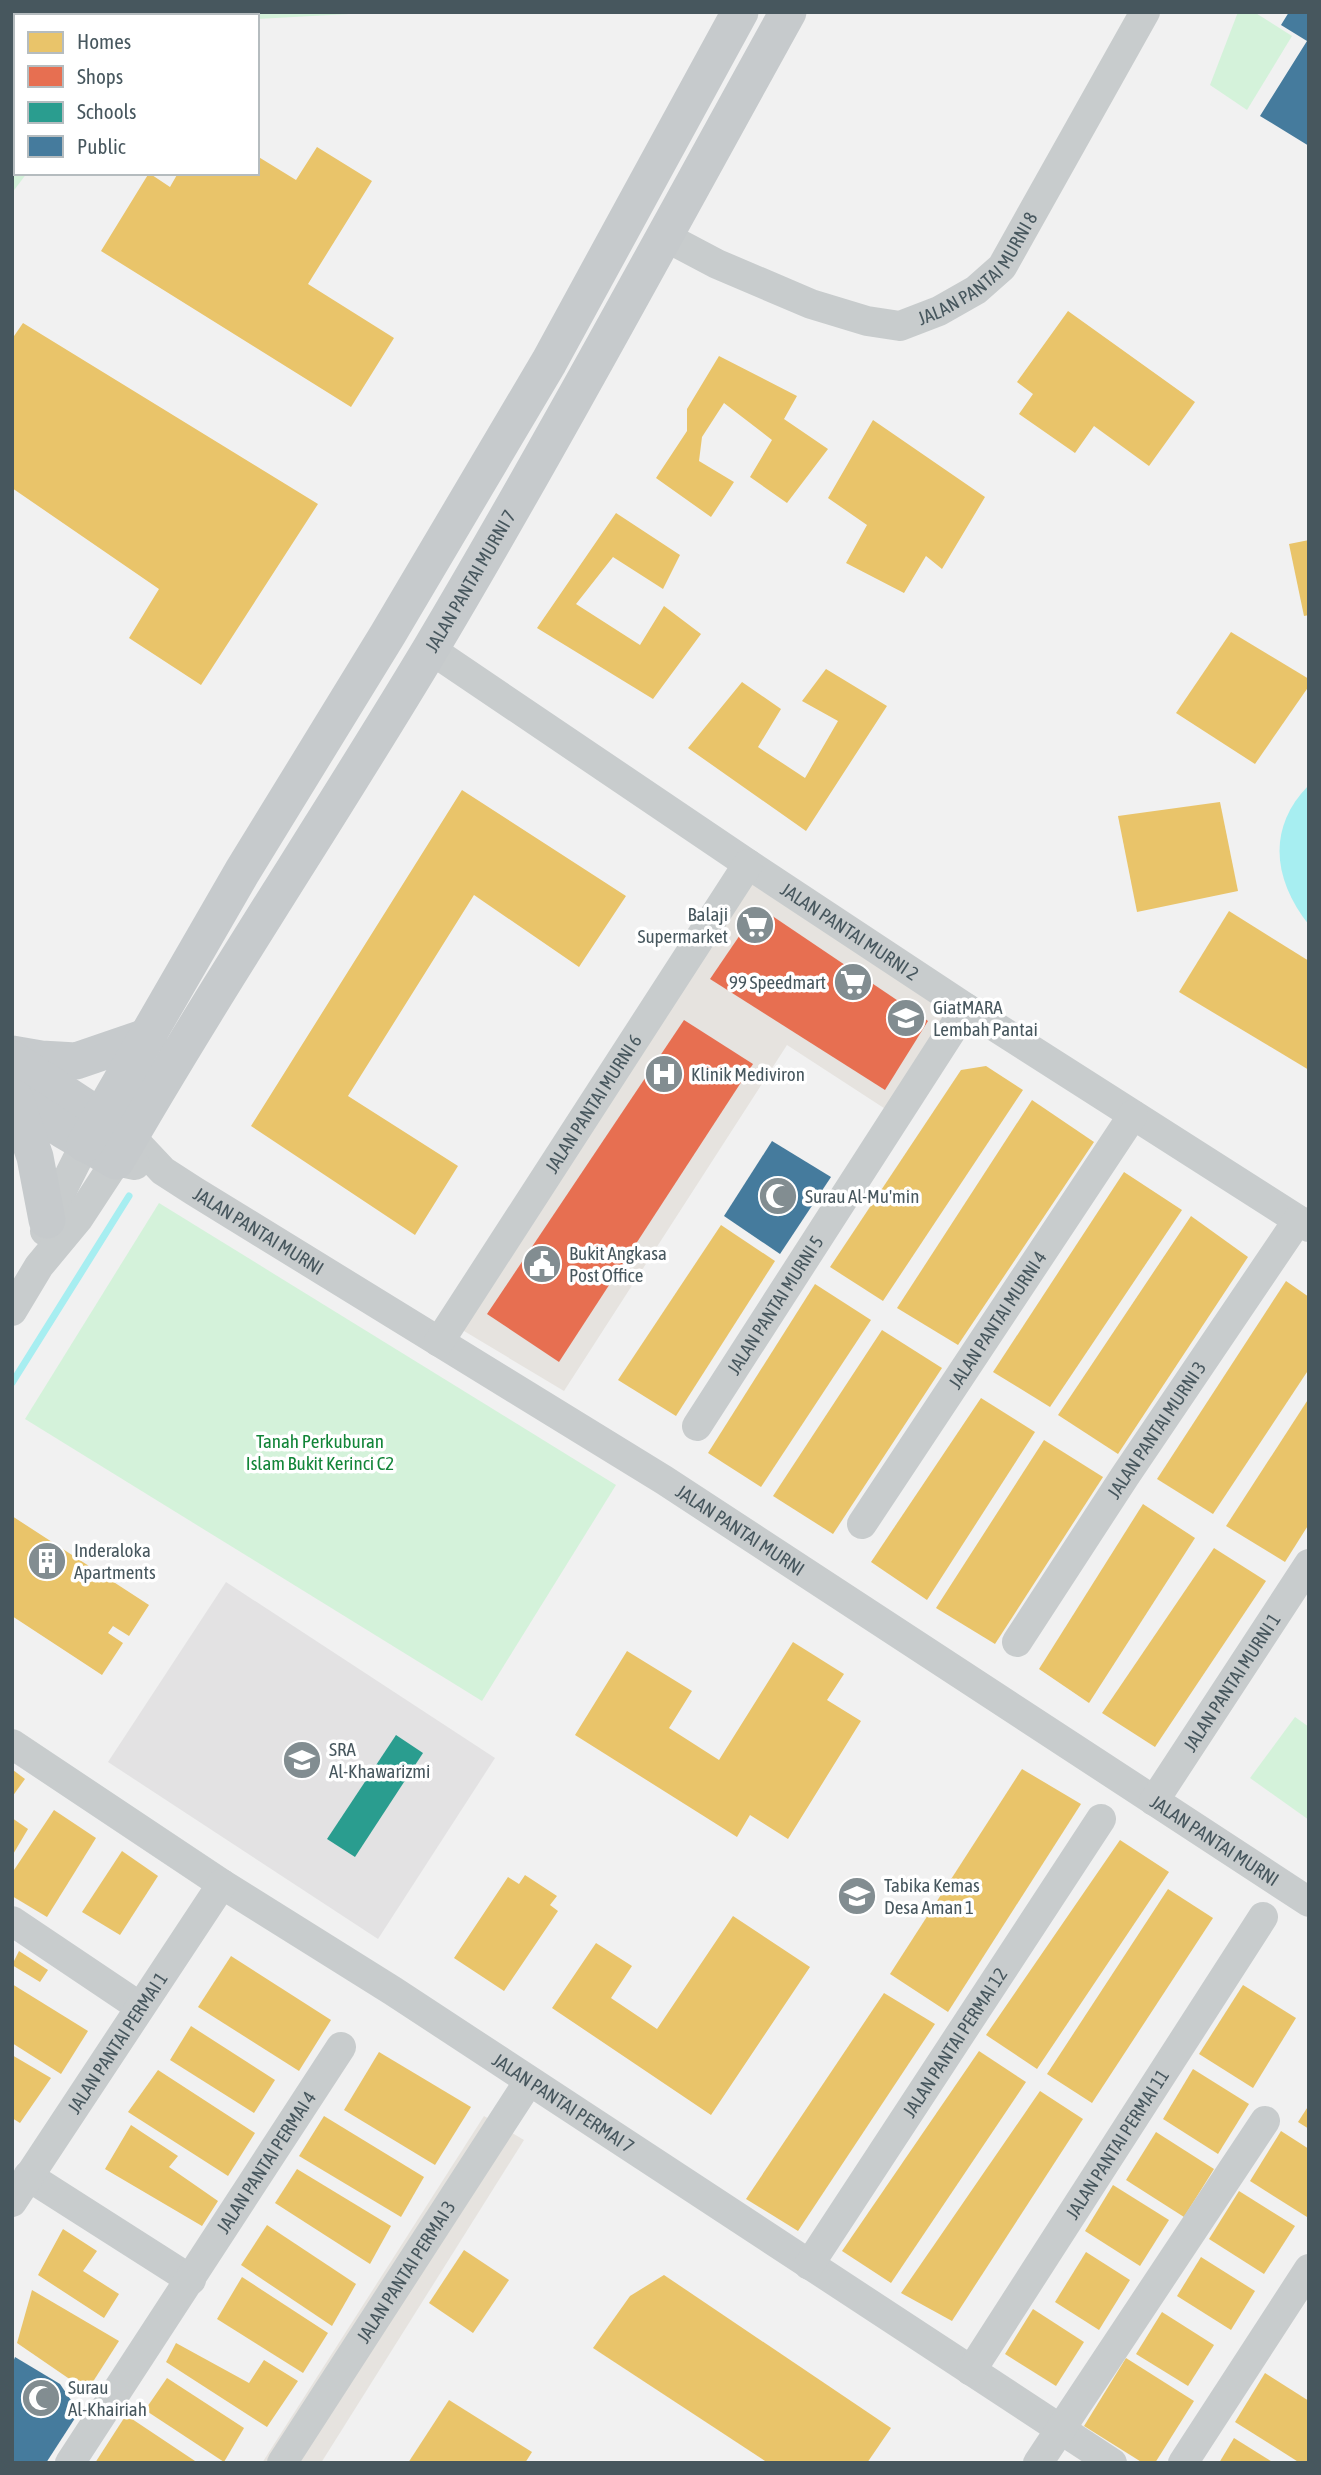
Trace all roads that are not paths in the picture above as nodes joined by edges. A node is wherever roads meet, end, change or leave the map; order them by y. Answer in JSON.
{"nodes":[{"id":1,"x":740,"y":12,"type":"edge"},
{"id":2,"x":788,"y":12,"type":"edge"},
{"id":3,"x":1145,"y":12,"type":"edge"},
{"id":4,"x":664,"y":236,"type":"junction"},
{"id":5,"x":430,"y":649,"type":"junction"},
{"id":6,"x":748,"y":864,"type":"junction"},
{"id":7,"x":966,"y":1008,"type":"junction"},
{"id":8,"x":149,"y":1035,"type":"junction"},
{"id":9,"x":12,"y":1056,"type":"edge"},
{"id":10,"x":13,"y":1098,"type":"edge"},
{"id":11,"x":1133,"y":1115,"type":"junction"},
{"id":12,"x":108,"y":1140,"type":"junction"},
{"id":13,"x":47,"y":1220,"type":"junction"},
{"id":14,"x":1303,"y":1223,"type":"edge"},
{"id":15,"x":39,"y":1266,"type":"junction"},
{"id":16,"x":12,"y":1311,"type":"edge"},
{"id":17,"x":439,"y":1342,"type":"junction"},
{"id":18,"x":697,"y":1426,"type":"dead end"},
{"id":19,"x":862,"y":1524,"type":"dead end"},
{"id":20,"x":1309,"y":1564,"type":"edge"},
{"id":21,"x":1017,"y":1642,"type":"dead end"},
{"id":22,"x":12,"y":1744,"type":"edge"},
{"id":23,"x":1154,"y":1801,"type":"junction"},
{"id":24,"x":1101,"y":1819,"type":"dead end"},
{"id":25,"x":222,"y":1884,"type":"junction"},
{"id":26,"x":1309,"y":1902,"type":"edge"},
{"id":27,"x":1263,"y":1917,"type":"dead end"},
{"id":28,"x":12,"y":1921,"type":"edge"},
{"id":29,"x":140,"y":2007,"type":"junction"},
{"id":30,"x":341,"y":2047,"type":"dead end"},
{"id":31,"x":529,"y":2081,"type":"junction"},
{"id":32,"x":1265,"y":2121,"type":"dead end"},
{"id":33,"x":28,"y":2176,"type":"junction"},
{"id":34,"x":12,"y":2202,"type":"edge"},
{"id":35,"x":809,"y":2265,"type":"junction"},
{"id":36,"x":1309,"y":2269,"type":"edge"},
{"id":37,"x":191,"y":2280,"type":"junction"},
{"id":38,"x":971,"y":2371,"type":"junction"},
{"id":39,"x":1060,"y":2429,"type":"junction"},
{"id":40,"x":70,"y":2463,"type":"edge"},
{"id":41,"x":282,"y":2463,"type":"edge"},
{"id":42,"x":1038,"y":2463,"type":"edge"},
{"id":43,"x":1112,"y":2463,"type":"edge"},
{"id":44,"x":1182,"y":2463,"type":"edge"}],
"edges":[{"from":1,"to":8,"type":"main road"},
{"from":2,"to":4,"type":"main road","name":"JALAN PANTAI MURNI 7"},
{"from":3,"to":4,"type":"street","name":"JALAN PANTAI MURNI 8"},
{"from":4,"to":5,"type":"main road","name":"JALAN PANTAI MURNI 7"},
{"from":5,"to":6,"type":"street","name":"JALAN PANTAI MURNI 2"},
{"from":5,"to":12,"type":"main road","name":"JALAN PANTAI MURNI 7"},
{"from":6,"to":7,"type":"street","name":"JALAN PANTAI MURNI 2"},
{"from":6,"to":17,"type":"street","name":"JALAN PANTAI MURNI 6"},
{"from":7,"to":11,"type":"street","name":"JALAN PANTAI MURNI 2"},
{"from":7,"to":18,"type":"street","name":"JALAN PANTAI MURNI 5"},
{"from":8,"to":9,"type":"main road"},
{"from":8,"to":12,"type":"main road"},
{"from":9,"to":12,"type":"main road"},
{"from":10,"to":12,"type":"main road"},
{"from":10,"to":13,"type":"main road"},
{"from":11,"to":14,"type":"street","name":"JALAN PANTAI MURNI 2"},
{"from":11,"to":19,"type":"street","name":"JALAN PANTAI MURNI 4"},
{"from":12,"to":13,"type":"street"},
{"from":12,"to":15,"type":"street"},
{"from":12,"to":17,"type":"street","name":"JALAN PANTAI MURNI"},
{"from":13,"to":15,"type":"street"},
{"from":14,"to":21,"type":"street","name":"JALAN PANTAI MURNI 3"},
{"from":15,"to":16,"type":"street"},
{"from":17,"to":23,"type":"street","name":"JALAN PANTAI MURNI"},
{"from":20,"to":23,"type":"street","name":"JALAN PANTAI MURNI 1"},
{"from":22,"to":25,"type":"street","name":"JALAN PANTAI PERMAI 7"},
{"from":23,"to":26,"type":"street","name":"JALAN PANTAI MURNI"},
{"from":24,"to":35,"type":"street","name":"JALAN PANTAI PERMAI 12"},
{"from":25,"to":29,"type":"street","name":"JALAN PANTAI PERMAI 1"},
{"from":25,"to":31,"type":"street","name":"JALAN PANTAI PERMAI 7"},
{"from":27,"to":38,"type":"street","name":"JALAN PANTAI PERMAI 11"},
{"from":28,"to":29,"type":"street"},
{"from":29,"to":33,"type":"street","name":"JALAN PANTAI PERMAI 1"},
{"from":30,"to":37,"type":"street","name":"JALAN PANTAI PERMAI 4"},
{"from":31,"to":35,"type":"street","name":"JALAN PANTAI PERMAI 7"},
{"from":31,"to":41,"type":"street","name":"JALAN PANTAI PERMAI 3"},
{"from":32,"to":39,"type":"street"},
{"from":33,"to":34,"type":"street","name":"JALAN PANTAI PERMAI 1"},
{"from":33,"to":37,"type":"street"},
{"from":35,"to":38,"type":"street","name":"JALAN PANTAI PERMAI 7"},
{"from":36,"to":44,"type":"street"},
{"from":37,"to":40,"type":"street","name":"JALAN PANTAI PERMAI 4"},
{"from":38,"to":39,"type":"street","name":"JALAN PANTAI PERMAI 7"},
{"from":39,"to":42,"type":"street"},
{"from":39,"to":43,"type":"street","name":"JALAN PANTAI PERMAI 7"}]}
